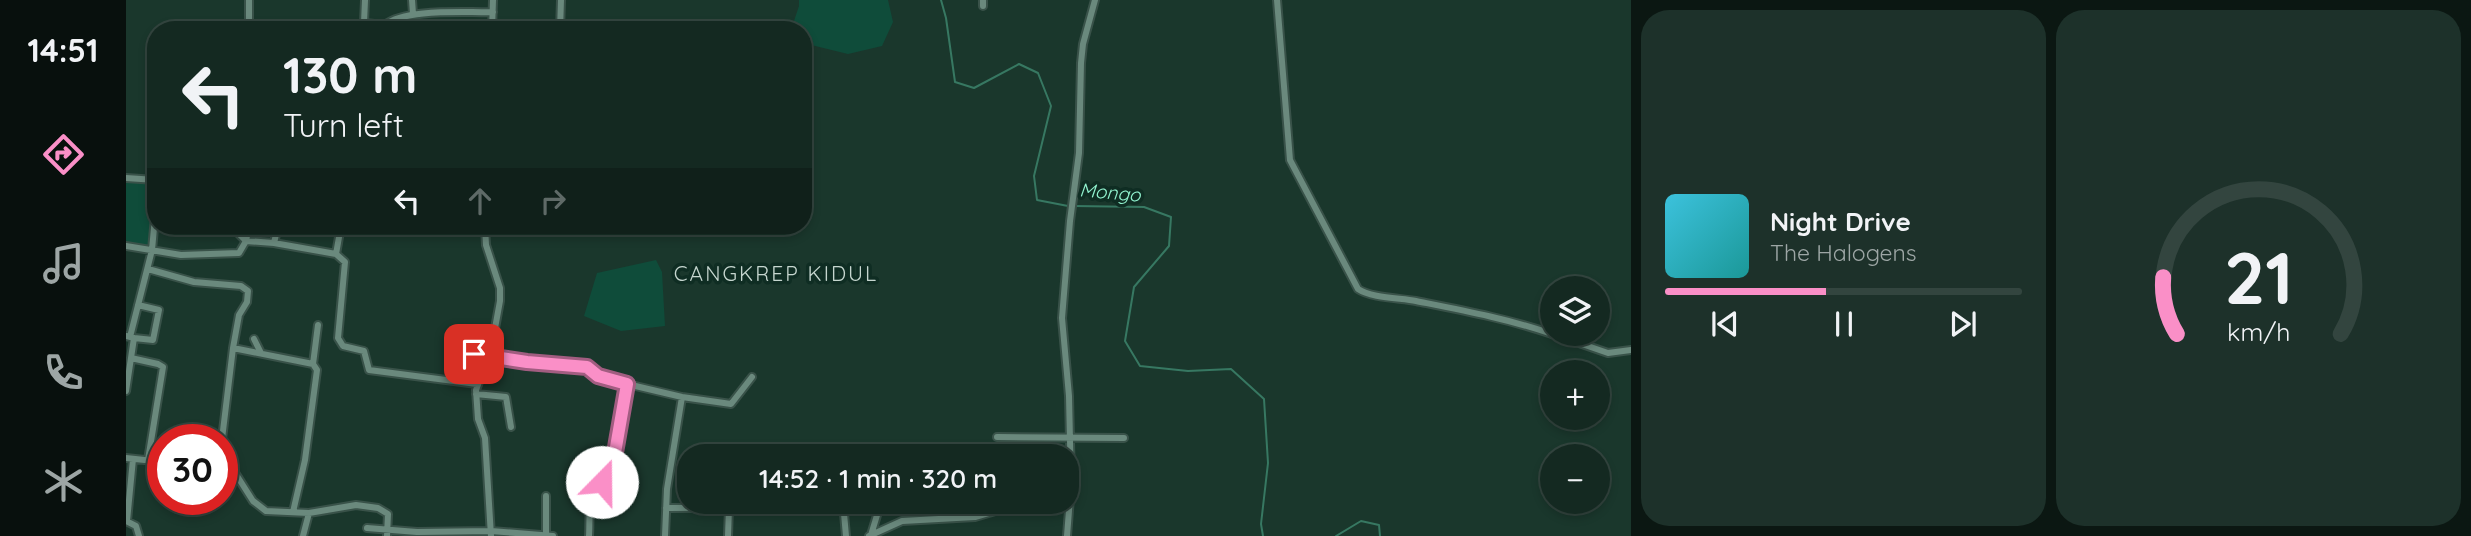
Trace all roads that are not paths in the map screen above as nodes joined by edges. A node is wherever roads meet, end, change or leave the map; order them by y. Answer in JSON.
{"nodes":[{"id":1,"x":248,"y":0,"type":"edge"},
{"id":2,"x":365,"y":0,"type":"edge"},
{"id":3,"x":412,"y":0,"type":"edge"},
{"id":4,"x":494,"y":0,"type":"edge"},
{"id":5,"x":561,"y":0,"type":"edge"},
{"id":6,"x":1095,"y":0,"type":"edge"},
{"id":7,"x":1277,"y":0,"type":"edge"},
{"id":8,"x":493,"y":12,"type":"junction"},
{"id":9,"x":413,"y":14,"type":"junction"},
{"id":10,"x":249,"y":21,"type":"edge"},
{"id":11,"x":364,"y":21,"type":"edge"},
{"id":12,"x":392,"y":21,"type":"edge"},
{"id":13,"x":492,"y":21,"type":"edge"},
{"id":14,"x":560,"y":21,"type":"edge"},
{"id":15,"x":126,"y":178,"type":"edge"},
{"id":16,"x":147,"y":179,"type":"edge"},
{"id":17,"x":153,"y":235,"type":"edge"},
{"id":18,"x":240,"y":235,"type":"edge"},
{"id":19,"x":247,"y":235,"type":"edge"},
{"id":20,"x":276,"y":235,"type":"edge"},
{"id":21,"x":339,"y":235,"type":"edge"},
{"id":22,"x":485,"y":235,"type":"edge"},
{"id":23,"x":246,"y":241,"type":"junction"},
{"id":24,"x":274,"y":243,"type":"junction"},
{"id":25,"x":126,"y":246,"type":"edge"},
{"id":26,"x":152,"y":250,"type":"junction"},
{"id":27,"x":336,"y":254,"type":"junction"},
{"id":28,"x":148,"y":269,"type":"junction"},
{"id":29,"x":138,"y":305,"type":"junction"},
{"id":30,"x":318,"y":325,"type":"dead end"},
{"id":31,"x":1540,"y":331,"type":"edge"},
{"id":32,"x":130,"y":337,"type":"edge"},
{"id":33,"x":254,"y":339,"type":"dead end"},
{"id":34,"x":1586,"y":346,"type":"edge"},
{"id":35,"x":233,"y":348,"type":"junction"},
{"id":36,"x":1631,"y":350,"type":"edge"},
{"id":37,"x":460,"y":351,"type":"dead end"},
{"id":38,"x":263,"y":354,"type":"junction"},
{"id":39,"x":489,"y":356,"type":"junction"},
{"id":40,"x":131,"y":359,"type":"junction"},
{"id":41,"x":313,"y":364,"type":"junction"},
{"id":42,"x":752,"y":377,"type":"dead end"},
{"id":43,"x":477,"y":384,"type":"junction"},
{"id":44,"x":627,"y":384,"type":"junction"},
{"id":45,"x":126,"y":391,"type":"edge"},
{"id":46,"x":476,"y":394,"type":"junction"},
{"id":47,"x":682,"y":397,"type":"junction"},
{"id":48,"x":154,"y":424,"type":"edge"},
{"id":49,"x":224,"y":424,"type":"edge"},
{"id":50,"x":512,"y":427,"type":"dead end"},
{"id":51,"x":1070,"y":436,"type":"junction"},
{"id":52,"x":997,"y":437,"type":"dead end"},
{"id":53,"x":1124,"y":438,"type":"dead end"},
{"id":54,"x":1070,"y":444,"type":"edge"},
{"id":55,"x":129,"y":459,"type":"edge"},
{"id":56,"x":147,"y":460,"type":"edge"},
{"id":57,"x":238,"y":476,"type":"edge"},
{"id":58,"x":545,"y":496,"type":"dead end"},
{"id":59,"x":666,"y":508,"type":"junction"},
{"id":60,"x":677,"y":508,"type":"edge"},
{"id":61,"x":293,"y":512,"type":"junction"},
{"id":62,"x":309,"y":513,"type":"junction"},
{"id":63,"x":729,"y":514,"type":"edge"},
{"id":64,"x":845,"y":514,"type":"edge"},
{"id":65,"x":877,"y":514,"type":"edge"},
{"id":66,"x":985,"y":514,"type":"edge"},
{"id":67,"x":1068,"y":514,"type":"edge"},
{"id":68,"x":126,"y":521,"type":"edge"},
{"id":69,"x":367,"y":528,"type":"dead end"},
{"id":70,"x":387,"y":533,"type":"edge"},
{"id":71,"x":491,"y":533,"type":"edge"},
{"id":72,"x":550,"y":535,"type":"edge"},
{"id":73,"x":870,"y":535,"type":"edge"},
{"id":74,"x":139,"y":536,"type":"edge"},
{"id":75,"x":303,"y":536,"type":"edge"},
{"id":76,"x":589,"y":536,"type":"edge"},
{"id":77,"x":665,"y":536,"type":"edge"},
{"id":78,"x":728,"y":536,"type":"edge"},
{"id":79,"x":846,"y":536,"type":"edge"},
{"id":80,"x":1068,"y":536,"type":"edge"}],
"edges":[{"from":1,"to":10,"type":"street"},
{"from":2,"to":11,"type":"street"},
{"from":3,"to":9,"type":"street"},
{"from":4,"to":8,"type":"street"},
{"from":5,"to":14,"type":"street"},
{"from":6,"to":51,"type":"street"},
{"from":7,"to":31,"type":"street"},
{"from":8,"to":9,"type":"street"},
{"from":8,"to":13,"type":"street"},
{"from":9,"to":12,"type":"street"},
{"from":15,"to":16,"type":"street"},
{"from":17,"to":26,"type":"street"},
{"from":18,"to":23,"type":"street"},
{"from":19,"to":23,"type":"street"},
{"from":20,"to":24,"type":"street"},
{"from":21,"to":27,"type":"street"},
{"from":22,"to":39,"type":"street"},
{"from":23,"to":24,"type":"street"},
{"from":23,"to":26,"type":"street"},
{"from":24,"to":27,"type":"street"},
{"from":25,"to":26,"type":"street"},
{"from":26,"to":28,"type":"street"},
{"from":27,"to":43,"type":"street"},
{"from":28,"to":29,"type":"street"},
{"from":28,"to":35,"type":"street"},
{"from":29,"to":32,"type":"street"},
{"from":29,"to":32,"type":"street"},
{"from":30,"to":41,"type":"street"},
{"from":32,"to":40,"type":"street"},
{"from":33,"to":38,"type":"street"},
{"from":34,"to":36,"type":"street"},
{"from":35,"to":38,"type":"street"},
{"from":35,"to":49,"type":"street"},
{"from":37,"to":39,"type":"street"},
{"from":38,"to":41,"type":"street"},
{"from":39,"to":43,"type":"street"},
{"from":39,"to":44,"type":"street"},
{"from":40,"to":45,"type":"street"},
{"from":40,"to":48,"type":"street"},
{"from":41,"to":61,"type":"street"},
{"from":42,"to":47,"type":"street"},
{"from":43,"to":46,"type":"street"},
{"from":44,"to":47,"type":"street"},
{"from":44,"to":76,"type":"street"},
{"from":46,"to":50,"type":"street"},
{"from":46,"to":71,"type":"street"},
{"from":47,"to":59,"type":"street"},
{"from":51,"to":52,"type":"street"},
{"from":51,"to":53,"type":"street"},
{"from":51,"to":54,"type":"street"},
{"from":55,"to":56,"type":"street"},
{"from":55,"to":68,"type":"street"},
{"from":57,"to":61,"type":"street"},
{"from":58,"to":72,"type":"street"},
{"from":59,"to":60,"type":"street"},
{"from":59,"to":77,"type":"street"},
{"from":61,"to":62,"type":"street"},
{"from":62,"to":70,"type":"street"},
{"from":62,"to":75,"type":"street"},
{"from":63,"to":78,"type":"street"},
{"from":64,"to":79,"type":"street"},
{"from":65,"to":73,"type":"street"},
{"from":66,"to":73,"type":"street"},
{"from":67,"to":80,"type":"street"},
{"from":68,"to":74,"type":"street"},
{"from":69,"to":70,"type":"street"},
{"from":70,"to":71,"type":"street"},
{"from":71,"to":72,"type":"street"}]}
